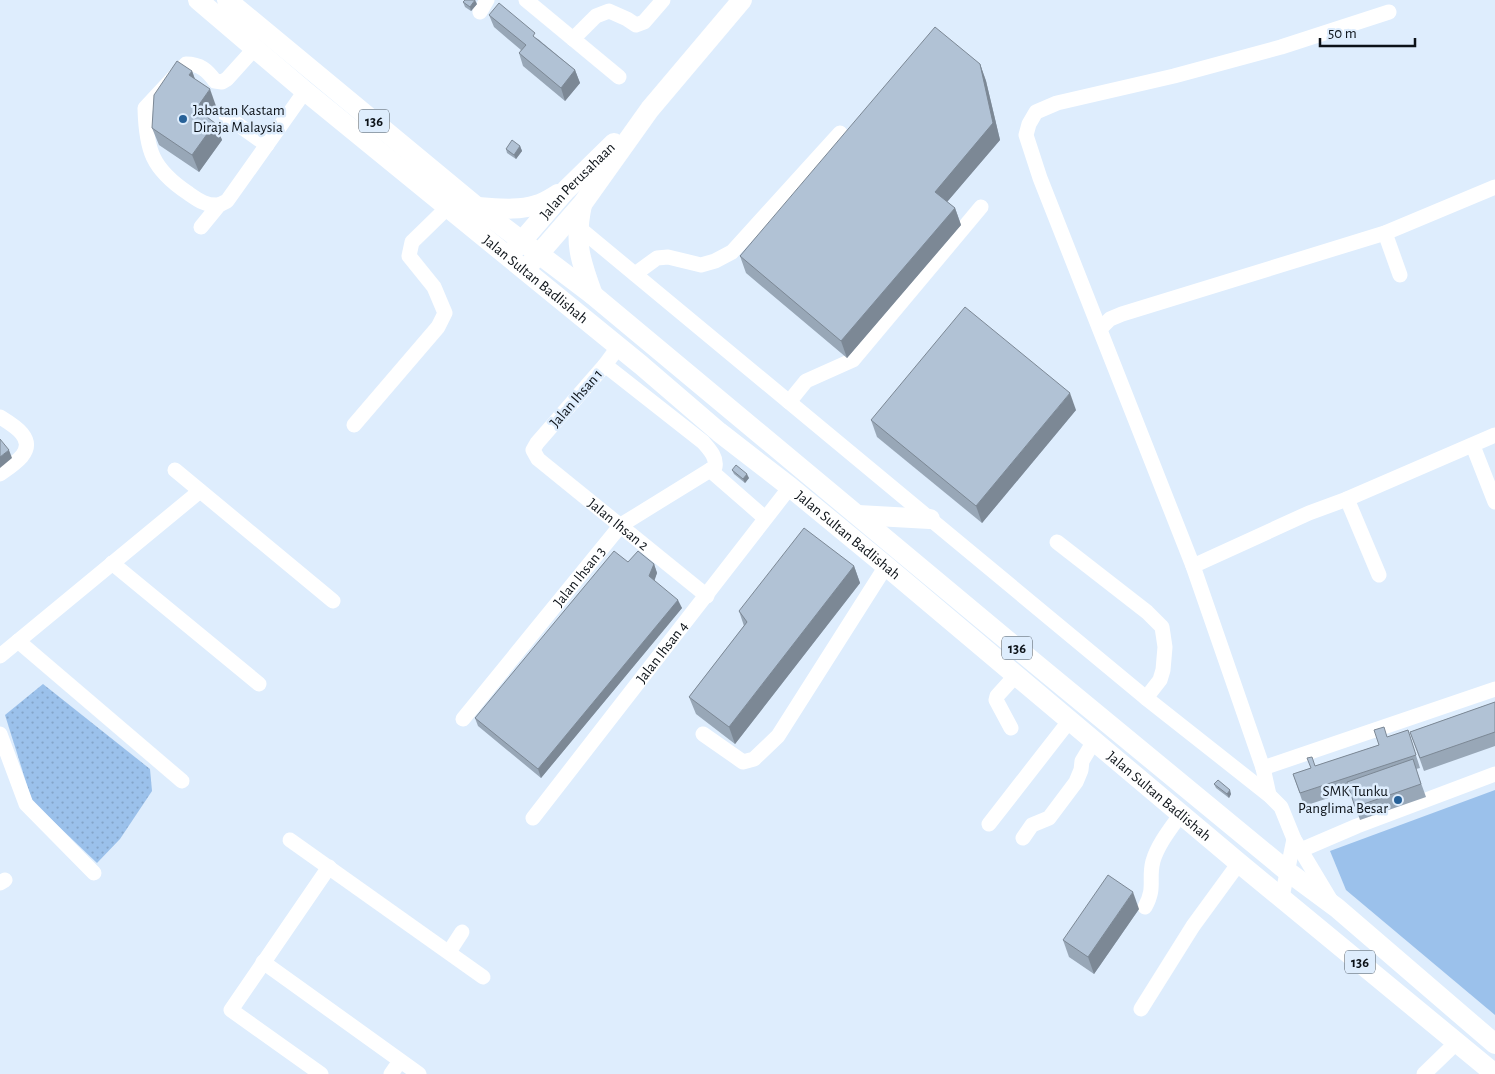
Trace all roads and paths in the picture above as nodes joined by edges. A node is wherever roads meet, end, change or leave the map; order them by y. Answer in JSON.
{"nodes":[{"id":1,"x":198,"y":0,"type":"edge"},
{"id":2,"x":227,"y":0,"type":"edge"},
{"id":3,"x":526,"y":0,"type":"edge"},
{"id":4,"x":663,"y":0,"type":"edge"},
{"id":5,"x":742,"y":0,"type":"edge"},
{"id":6,"x":1389,"y":12,"type":"dead end"},
{"id":7,"x":573,"y":39,"type":"junction"},
{"id":8,"x":255,"y":48,"type":"junction"},
{"id":9,"x":619,"y":77,"type":"dead end"},
{"id":10,"x":305,"y":91,"type":"junction"},
{"id":11,"x":650,"y":109,"type":"junction"},
{"id":12,"x":226,"y":116,"type":"dead end"},
{"id":13,"x":840,"y":133,"type":"dead end"},
{"id":14,"x":267,"y":145,"type":"junction"},
{"id":15,"x":1495,"y":186,"type":"edge"},
{"id":16,"x":566,"y":190,"type":"junction"},
{"id":17,"x":583,"y":203,"type":"junction"},
{"id":18,"x":219,"y":205,"type":"junction"},
{"id":19,"x":448,"y":207,"type":"junction"},
{"id":20,"x":477,"y":207,"type":"junction"},
{"id":21,"x":981,"y":207,"type":"dead end"},
{"id":22,"x":201,"y":227,"type":"dead end"},
{"id":23,"x":578,"y":227,"type":"junction"},
{"id":24,"x":1385,"y":233,"type":"junction"},
{"id":25,"x":523,"y":241,"type":"junction"},
{"id":26,"x":540,"y":254,"type":"junction"},
{"id":27,"x":508,"y":257,"type":"junction"},
{"id":28,"x":524,"y":270,"type":"junction"},
{"id":29,"x":634,"y":274,"type":"junction"},
{"id":30,"x":1400,"y":275,"type":"dead end"},
{"id":31,"x":593,"y":295,"type":"junction"},
{"id":32,"x":1100,"y":329,"type":"junction"},
{"id":33,"x":619,"y":346,"type":"junction"},
{"id":34,"x":605,"y":365,"type":"junction"},
{"id":35,"x":789,"y":402,"type":"junction"},
{"id":36,"x":0,"y":417,"type":"edge"},
{"id":37,"x":354,"y":425,"type":"dead end"},
{"id":38,"x":1495,"y":435,"type":"edge"},
{"id":39,"x":1474,"y":446,"type":"junction"},
{"id":40,"x":533,"y":450,"type":"joint"},
{"id":41,"x":713,"y":466,"type":"junction"},
{"id":42,"x":175,"y":470,"type":"dead end"},
{"id":43,"x":0,"y":474,"type":"edge"},
{"id":44,"x":790,"y":487,"type":"junction"},
{"id":45,"x":200,"y":491,"type":"junction"},
{"id":46,"x":1347,"y":499,"type":"junction"},
{"id":47,"x":1495,"y":502,"type":"edge"},
{"id":48,"x":858,"y":515,"type":"junction"},
{"id":49,"x":764,"y":518,"type":"junction"},
{"id":50,"x":930,"y":519,"type":"junction"},
{"id":51,"x":620,"y":525,"type":"junction"},
{"id":52,"x":1057,"y":542,"type":"dead end"},
{"id":53,"x":112,"y":563,"type":"junction"},
{"id":54,"x":886,"y":566,"type":"junction"},
{"id":55,"x":1193,"y":566,"type":"junction"},
{"id":56,"x":1379,"y":575,"type":"dead end"},
{"id":57,"x":707,"y":596,"type":"junction"},
{"id":58,"x":333,"y":601,"type":"dead end"},
{"id":59,"x":18,"y":641,"type":"junction"},
{"id":60,"x":0,"y":656,"type":"edge"},
{"id":61,"x":1016,"y":675,"type":"junction"},
{"id":62,"x":259,"y":684,"type":"dead end"},
{"id":63,"x":1495,"y":689,"type":"edge"},
{"id":64,"x":1146,"y":698,"type":"junction"},
{"id":65,"x":463,"y":719,"type":"dead end"},
{"id":66,"x":1070,"y":720,"type":"junction"},
{"id":67,"x":1011,"y":728,"type":"dead end"},
{"id":68,"x":0,"y":734,"type":"edge"},
{"id":69,"x":703,"y":734,"type":"dead end"},
{"id":70,"x":1094,"y":741,"type":"junction"},
{"id":71,"x":1263,"y":768,"type":"junction"},
{"id":72,"x":1495,"y":774,"type":"edge"},
{"id":73,"x":182,"y":781,"type":"dead end"},
{"id":74,"x":1269,"y":795,"type":"junction"},
{"id":75,"x":1181,"y":814,"type":"junction"},
{"id":76,"x":533,"y":818,"type":"dead end"},
{"id":77,"x":989,"y":824,"type":"dead end"},
{"id":78,"x":1023,"y":838,"type":"dead end"},
{"id":79,"x":290,"y":840,"type":"dead end"},
{"id":80,"x":1298,"y":845,"type":"junction"},
{"id":81,"x":1240,"y":863,"type":"junction"},
{"id":82,"x":328,"y":867,"type":"junction"},
{"id":83,"x":1288,"y":871,"type":"junction"},
{"id":84,"x":94,"y":873,"type":"dead end"},
{"id":85,"x":1282,"y":897,"type":"junction"},
{"id":86,"x":1145,"y":907,"type":"dead end"},
{"id":87,"x":1336,"y":908,"type":"junction"},
{"id":88,"x":462,"y":932,"type":"dead end"},
{"id":89,"x":449,"y":952,"type":"junction"},
{"id":90,"x":263,"y":962,"type":"junction"},
{"id":91,"x":483,"y":976,"type":"dead end"},
{"id":92,"x":1141,"y":1009,"type":"dead end"},
{"id":93,"x":1457,"y":1042,"type":"junction"},
{"id":94,"x":1495,"y":1044,"type":"edge"},
{"id":95,"x":400,"y":1060,"type":"junction"},
{"id":96,"x":1491,"y":1073,"type":"edge"},
{"id":97,"x":321,"y":1074,"type":"edge"},
{"id":98,"x":390,"y":1074,"type":"edge"},
{"id":99,"x":419,"y":1074,"type":"edge"},
{"id":100,"x":1424,"y":1074,"type":"edge"}],
"edges":[{"from":1,"to":8,"type":"main road","name":"Jalan Sultan Badlishah","number":"136"},
{"from":2,"to":20,"type":"main road","name":"Jalan Sultan Badlishah","number":"136"},
{"from":3,"to":7,"type":"street"},
{"from":4,"to":7,"type":"street"},
{"from":5,"to":11,"type":"main road","name":"Jalan Perusahaan"},
{"from":6,"to":32,"type":"street"},
{"from":7,"to":9,"type":"street"},
{"from":8,"to":10,"type":"main road","name":"Jalan Sultan Badlishah","number":"136"},
{"from":8,"to":18,"type":"street"},
{"from":10,"to":14,"type":"street"},
{"from":10,"to":19,"type":"main road","name":"Jalan Sultan Badlishah","number":"136"},
{"from":11,"to":16,"type":"main road","name":"Jalan Perusahaan"},
{"from":11,"to":17,"type":"main road","name":"Jalan Perusahaan"},
{"from":12,"to":14,"type":"street"},
{"from":13,"to":29,"type":"street"},
{"from":14,"to":18,"type":"street"},
{"from":15,"to":24,"type":"street"},
{"from":16,"to":20,"type":"main road"},
{"from":16,"to":25,"type":"main road","name":"Jalan Perusahaan"},
{"from":17,"to":23,"type":"main road"},
{"from":17,"to":26,"type":"main road","name":"Jalan Perusahaan"},
{"from":18,"to":22,"type":"street"},
{"from":19,"to":27,"type":"main road","name":"Jalan Sultan Badlishah","number":"136"},
{"from":19,"to":37,"type":"street"},
{"from":20,"to":25,"type":"main road","name":"Jalan Sultan Badlishah","number":"136"},
{"from":21,"to":35,"type":"street"},
{"from":23,"to":29,"type":"street"},
{"from":23,"to":31,"type":"main road"},
{"from":24,"to":30,"type":"street"},
{"from":24,"to":32,"type":"street"},
{"from":25,"to":26,"type":"main road","name":"Jalan Sultan Badlishah","number":"136"},
{"from":25,"to":27,"type":"main road","name":"Jalan Perusahaan"},
{"from":26,"to":28,"type":"main road","name":"Jalan Perusahaan"},
{"from":26,"to":31,"type":"main road","name":"Jalan Sultan Badlishah","number":"136"},
{"from":27,"to":28,"type":"main road","name":"Jalan Sultan Badlishah","number":"136"},
{"from":28,"to":33,"type":"main road","name":"Jalan Sultan Badlishah","number":"136"},
{"from":29,"to":35,"type":"street"},
{"from":31,"to":48,"type":"main road","name":"Jalan Sultan Badlishah","number":"136"},
{"from":32,"to":55,"type":"street"},
{"from":33,"to":34,"type":"street","name":"Jalan Ihsan 1"},
{"from":33,"to":44,"type":"main road","name":"Jalan Sultan Badlishah","number":"136"},
{"from":34,"to":40,"type":"street","name":"Jalan Ihsan 1"},
{"from":34,"to":41,"type":"street"},
{"from":35,"to":50,"type":"street"},
{"from":36,"to":43,"type":"street"},
{"from":38,"to":39,"type":"street"},
{"from":39,"to":46,"type":"street"},
{"from":39,"to":47,"type":"street"},
{"from":40,"to":51,"type":"street","name":"Jalan Ihsan 2"},
{"from":41,"to":49,"type":"street"},
{"from":41,"to":51,"type":"street","name":"Jalan Ihsan 3"},
{"from":42,"to":45,"type":"street"},
{"from":44,"to":49,"type":"street","name":"Jalan Ihsan 4"},
{"from":44,"to":54,"type":"main road","name":"Jalan Sultan Badlishah","number":"136"},
{"from":45,"to":53,"type":"street"},
{"from":45,"to":58,"type":"street"},
{"from":46,"to":55,"type":"street"},
{"from":46,"to":56,"type":"street"},
{"from":48,"to":50,"type":"main road"},
{"from":48,"to":83,"type":"main road","name":"Jalan Sultan Badlishah","number":"136"},
{"from":49,"to":57,"type":"street","name":"Jalan Ihsan 4"},
{"from":50,"to":64,"type":"street"},
{"from":51,"to":57,"type":"street","name":"Jalan Ihsan 2"},
{"from":51,"to":65,"type":"street","name":"Jalan Ihsan 3"},
{"from":52,"to":64,"type":"street"},
{"from":53,"to":59,"type":"street"},
{"from":53,"to":62,"type":"street"},
{"from":54,"to":61,"type":"main road","name":"Jalan Sultan Badlishah","number":"136"},
{"from":54,"to":69,"type":"street"},
{"from":55,"to":71,"type":"street"},
{"from":57,"to":76,"type":"street","name":"Jalan Ihsan 4"},
{"from":59,"to":60,"type":"street"},
{"from":59,"to":73,"type":"street"},
{"from":61,"to":66,"type":"main road","name":"Jalan Sultan Badlishah","number":"136"},
{"from":61,"to":67,"type":"street"},
{"from":63,"to":71,"type":"street"},
{"from":64,"to":74,"type":"street"},
{"from":66,"to":70,"type":"main road","name":"Jalan Sultan Badlishah","number":"136"},
{"from":66,"to":77,"type":"street"},
{"from":68,"to":84,"type":"street"},
{"from":70,"to":75,"type":"main road","name":"Jalan Sultan Badlishah","number":"136"},
{"from":70,"to":78,"type":"street"},
{"from":71,"to":74,"type":"street"},
{"from":72,"to":80,"type":"street"},
{"from":74,"to":80,"type":"street"},
{"from":75,"to":81,"type":"main road","name":"Jalan Sultan Badlishah","number":"136"},
{"from":75,"to":86,"type":"street"},
{"from":79,"to":82,"type":"street"},
{"from":80,"to":83,"type":"street"},
{"from":80,"to":87,"type":"street"},
{"from":81,"to":85,"type":"main road","name":"Jalan Sultan Badlishah","number":"136"},
{"from":81,"to":92,"type":"street"},
{"from":82,"to":89,"type":"street"},
{"from":82,"to":90,"type":"street"},
{"from":83,"to":85,"type":"street"},
{"from":83,"to":87,"type":"main road","name":"Jalan Sultan Badlishah","number":"136"},
{"from":85,"to":93,"type":"main road","name":"Jalan Sultan Badlishah","number":"136"},
{"from":87,"to":94,"type":"main road","name":"Jalan Sultan Badlishah","number":"136"},
{"from":88,"to":89,"type":"street"},
{"from":89,"to":91,"type":"street"},
{"from":90,"to":95,"type":"street"},
{"from":90,"to":97,"type":"street"},
{"from":93,"to":96,"type":"main road","name":"Jalan Sultan Badlishah","number":"136"},
{"from":93,"to":100,"type":"street"},
{"from":95,"to":98,"type":"street"},
{"from":95,"to":99,"type":"street"}]}
